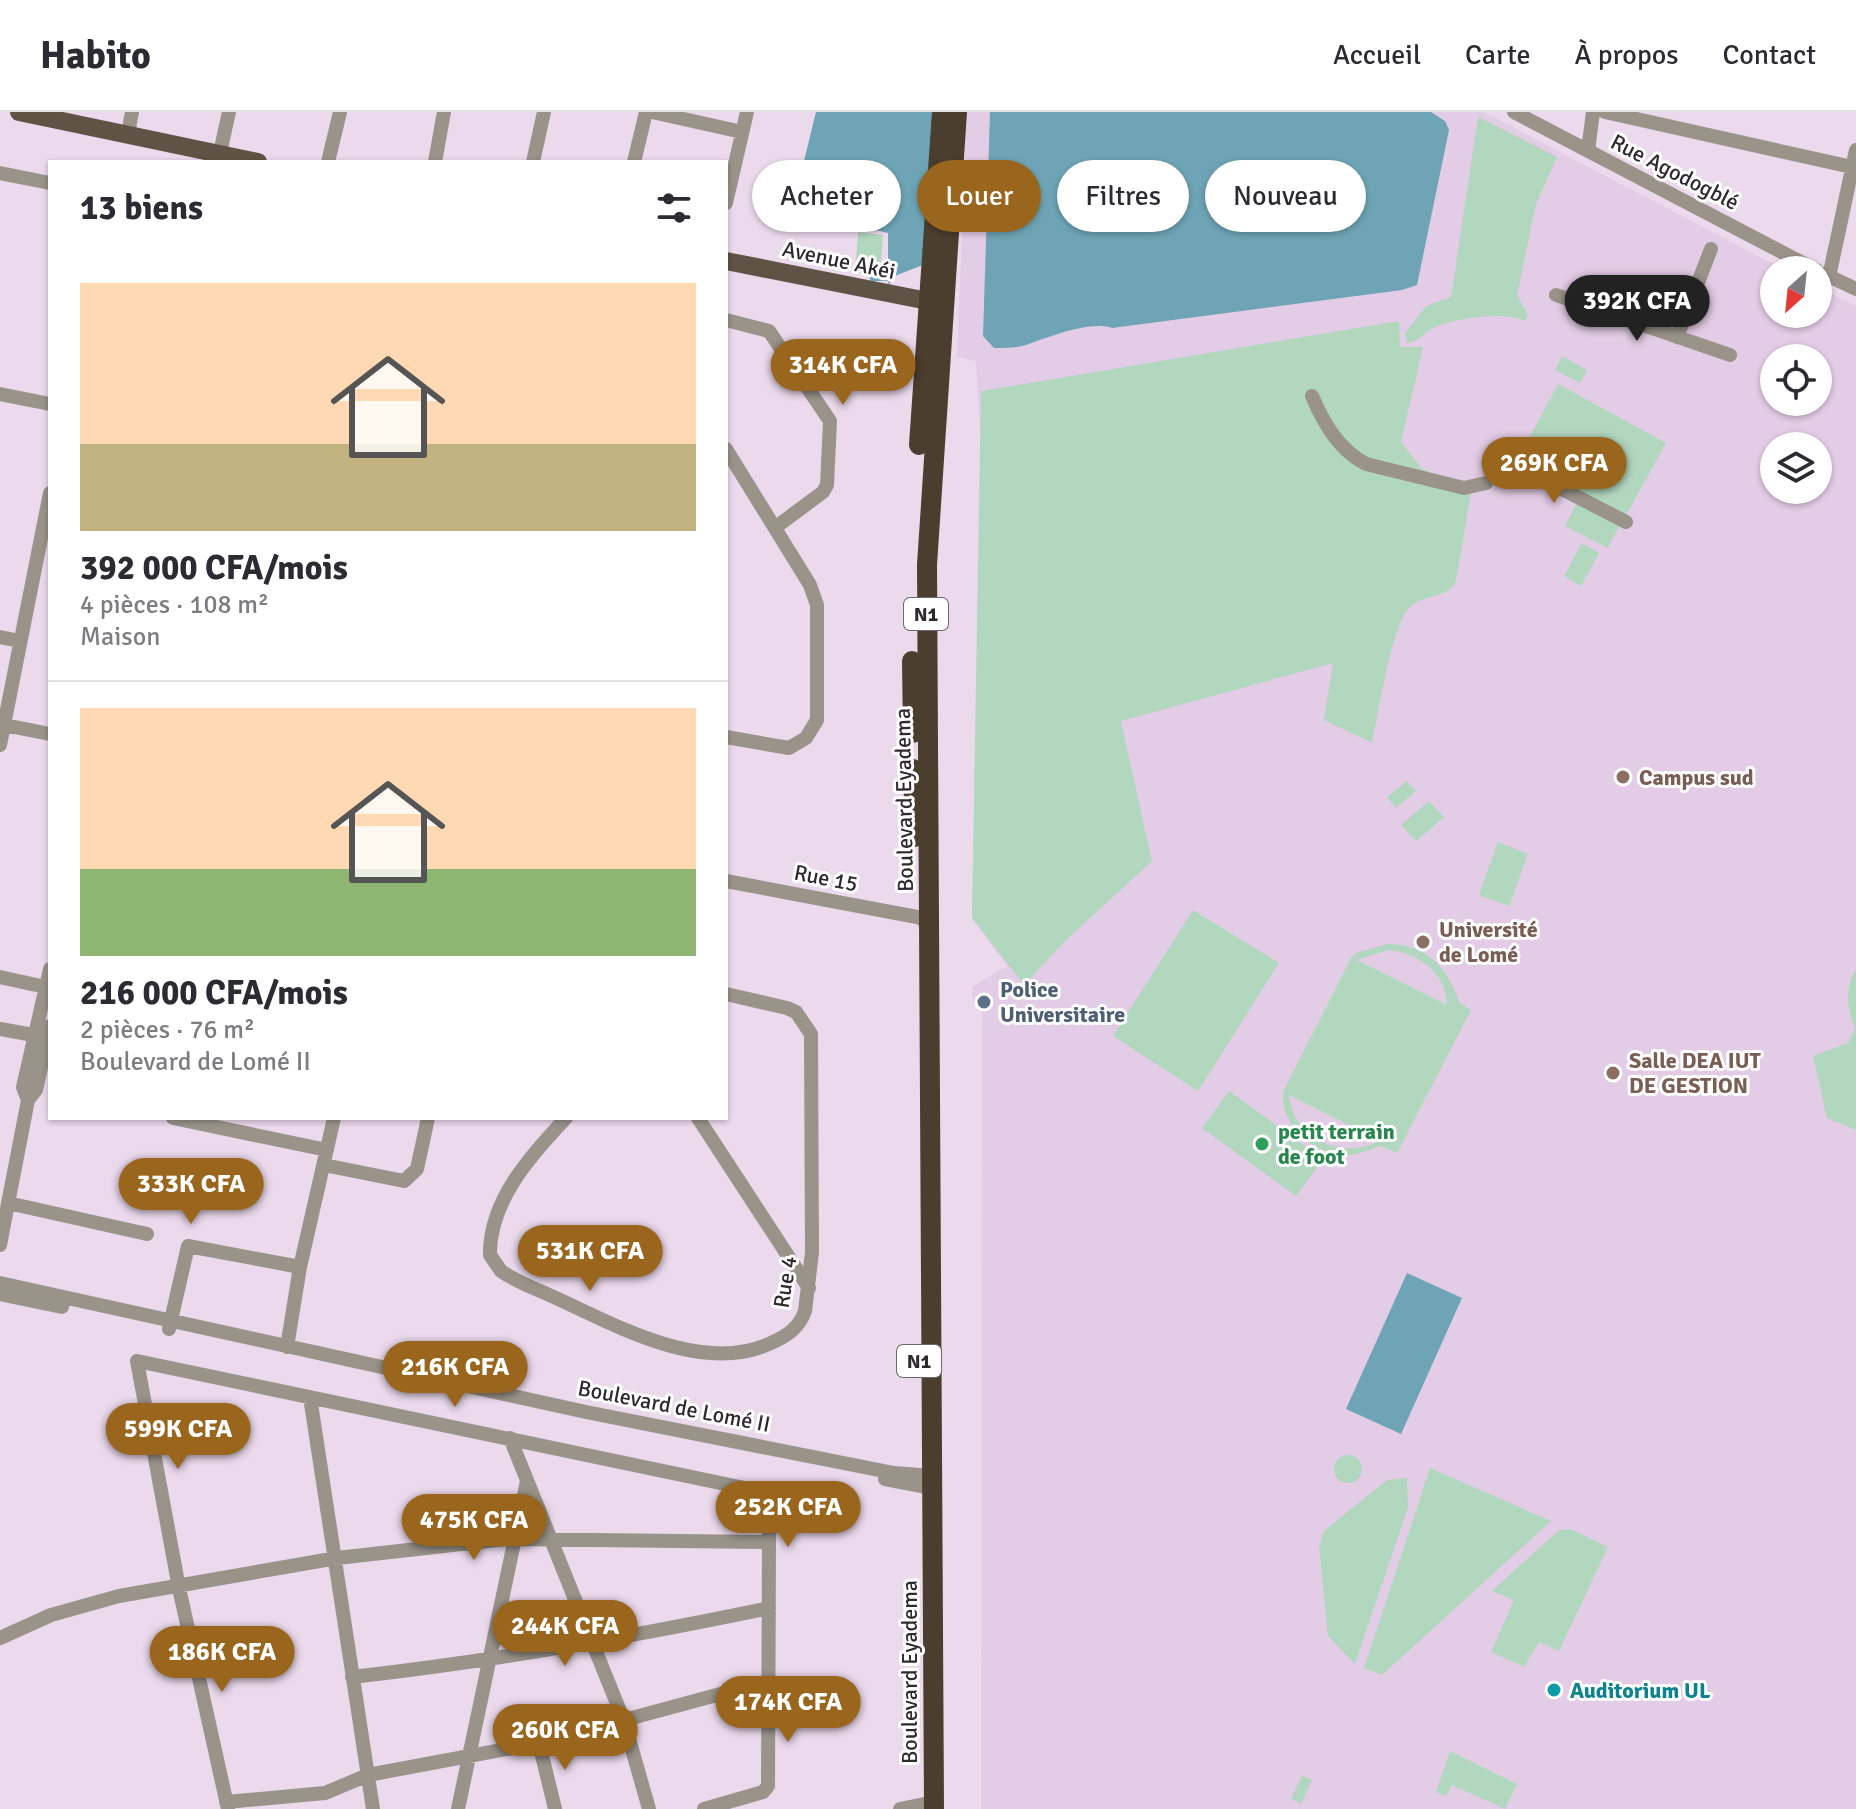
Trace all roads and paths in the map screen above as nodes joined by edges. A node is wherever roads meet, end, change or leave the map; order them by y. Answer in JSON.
{"nodes":[{"id":1,"x":19,"y":112,"type":"edge"},
{"id":2,"x":132,"y":112,"type":"edge"},
{"id":3,"x":229,"y":112,"type":"edge"},
{"id":4,"x":340,"y":112,"type":"edge"},
{"id":5,"x":444,"y":112,"type":"edge"},
{"id":6,"x":544,"y":112,"type":"edge"},
{"id":7,"x":649,"y":112,"type":"edge"},
{"id":8,"x":747,"y":112,"type":"edge"},
{"id":9,"x":942,"y":112,"type":"edge"},
{"id":10,"x":957,"y":112,"type":"edge"},
{"id":11,"x":1514,"y":112,"type":"edge"},
{"id":12,"x":1593,"y":112,"type":"edge"},
{"id":13,"x":1605,"y":112,"type":"edge"},
{"id":14,"x":742,"y":132,"type":"junction"},
{"id":15,"x":128,"y":134,"type":"junction"},
{"id":16,"x":1856,"y":150,"type":"edge"},
{"id":17,"x":1588,"y":151,"type":"junction"},
{"id":18,"x":224,"y":154,"type":"edge"},
{"id":19,"x":250,"y":160,"type":"edge"},
{"id":20,"x":328,"y":160,"type":"edge"},
{"id":21,"x":435,"y":160,"type":"edge"},
{"id":22,"x":533,"y":160,"type":"edge"},
{"id":23,"x":635,"y":160,"type":"edge"},
{"id":24,"x":1854,"y":168,"type":"edge"},
{"id":25,"x":0,"y":173,"type":"edge"},
{"id":26,"x":48,"y":183,"type":"edge"},
{"id":27,"x":728,"y":194,"type":"edge"},
{"id":28,"x":1711,"y":249,"type":"dead end"},
{"id":29,"x":1790,"y":256,"type":"edge"},
{"id":30,"x":1830,"y":256,"type":"edge"},
{"id":31,"x":728,"y":261,"type":"edge"},
{"id":32,"x":1832,"y":274,"type":"edge"},
{"id":33,"x":1856,"y":274,"type":"edge"},
{"id":34,"x":1832,"y":277,"type":"edge"},
{"id":35,"x":1856,"y":289,"type":"edge"},
{"id":36,"x":1556,"y":295,"type":"dead end"},
{"id":37,"x":935,"y":303,"type":"junction"},
{"id":38,"x":728,"y":321,"type":"edge"},
{"id":39,"x":1677,"y":337,"type":"junction"},
{"id":40,"x":1730,"y":355,"type":"dead end"},
{"id":41,"x":0,"y":394,"type":"edge"},
{"id":42,"x":1312,"y":396,"type":"dead end"},
{"id":43,"x":48,"y":404,"type":"edge"},
{"id":44,"x":728,"y":452,"type":"edge"},
{"id":45,"x":1492,"y":462,"type":"dead end"},
{"id":46,"x":1486,"y":483,"type":"dead end"},
{"id":47,"x":48,"y":503,"type":"edge"},
{"id":48,"x":1626,"y":522,"type":"dead end"},
{"id":49,"x":776,"y":527,"type":"junction"},
{"id":50,"x":0,"y":637,"type":"edge"},
{"id":51,"x":20,"y":641,"type":"junction"},
{"id":52,"x":2,"y":724,"type":"edge"},
{"id":53,"x":48,"y":734,"type":"edge"},
{"id":54,"x":728,"y":737,"type":"edge"},
{"id":55,"x":0,"y":745,"type":"edge"},
{"id":56,"x":728,"y":881,"type":"edge"},
{"id":57,"x":924,"y":920,"type":"junction"},
{"id":58,"x":0,"y":977,"type":"edge"},
{"id":59,"x":48,"y":988,"type":"edge"},
{"id":60,"x":728,"y":994,"type":"edge"},
{"id":61,"x":0,"y":1029,"type":"edge"},
{"id":62,"x":48,"y":1034,"type":"edge"},
{"id":63,"x":33,"y":1035,"type":"junction"},
{"id":64,"x":34,"y":1092,"type":"edge"},
{"id":65,"x":183,"y":1120,"type":"edge"},
{"id":66,"x":334,"y":1120,"type":"edge"},
{"id":67,"x":428,"y":1120,"type":"edge"},
{"id":68,"x":564,"y":1120,"type":"edge"},
{"id":69,"x":699,"y":1120,"type":"edge"},
{"id":70,"x":327,"y":1150,"type":"junction"},
{"id":71,"x":324,"y":1165,"type":"junction"},
{"id":72,"x":8,"y":1203,"type":"junction"},
{"id":73,"x":147,"y":1234,"type":"dead end"},
{"id":74,"x":0,"y":1245,"type":"edge"},
{"id":75,"x":302,"y":1260,"type":"junction"},
{"id":76,"x":0,"y":1283,"type":"edge"},
{"id":77,"x":809,"y":1288,"type":"junction"},
{"id":78,"x":0,"y":1294,"type":"edge"},
{"id":79,"x":170,"y":1325,"type":"junction"},
{"id":80,"x":287,"y":1347,"type":"junction"},
{"id":81,"x":310,"y":1397,"type":"junction"},
{"id":82,"x":510,"y":1438,"type":"junction"},
{"id":83,"x":527,"y":1481,"type":"junction"},
{"id":84,"x":925,"y":1481,"type":"junction"},
{"id":85,"x":515,"y":1539,"type":"junction"},
{"id":86,"x":551,"y":1539,"type":"junction"},
{"id":87,"x":769,"y":1542,"type":"junction"},
{"id":88,"x":337,"y":1558,"type":"junction"},
{"id":89,"x":179,"y":1588,"type":"junction"},
{"id":90,"x":769,"y":1608,"type":"junction"},
{"id":91,"x":0,"y":1638,"type":"edge"},
{"id":92,"x":594,"y":1644,"type":"junction"},
{"id":93,"x":488,"y":1662,"type":"junction"},
{"id":94,"x":352,"y":1677,"type":"junction"},
{"id":95,"x":769,"y":1681,"type":"junction"},
{"id":96,"x":624,"y":1721,"type":"junction"},
{"id":97,"x":539,"y":1743,"type":"junction"},
{"id":98,"x":469,"y":1756,"type":"junction"},
{"id":99,"x":368,"y":1775,"type":"junction"},
{"id":100,"x":227,"y":1806,"type":"edge"},
{"id":101,"x":927,"y":1806,"type":"edge"},
{"id":102,"x":373,"y":1809,"type":"edge"},
{"id":103,"x":458,"y":1809,"type":"edge"},
{"id":104,"x":555,"y":1809,"type":"edge"},
{"id":105,"x":649,"y":1809,"type":"edge"},
{"id":106,"x":704,"y":1809,"type":"edge"},
{"id":107,"x":900,"y":1809,"type":"edge"}],
"edges":[{"from":1,"to":15,"type":"main road"},
{"from":2,"to":15,"type":"street"},
{"from":3,"to":18,"type":"street"},
{"from":4,"to":20,"type":"street"},
{"from":5,"to":21,"type":"street"},
{"from":6,"to":22,"type":"street"},
{"from":7,"to":14,"type":"street"},
{"from":7,"to":23,"type":"street"},
{"from":8,"to":14,"type":"street"},
{"from":9,"to":37,"type":"highway","number":"N1"},
{"from":10,"to":37,"type":"highway","name":"Boulevard Eyadema","number":"N1"},
{"from":11,"to":17,"type":"street","name":"Rue Agodogblé"},
{"from":12,"to":17,"type":"street"},
{"from":13,"to":24,"type":"street"},
{"from":14,"to":27,"type":"street"},
{"from":15,"to":18,"type":"main road"},
{"from":16,"to":24,"type":"street"},
{"from":17,"to":29,"type":"street","name":"Rue Agodogblé"},
{"from":18,"to":19,"type":"main road"},
{"from":24,"to":30,"type":"street"},
{"from":25,"to":26,"type":"street"},
{"from":28,"to":39,"type":"street"},
{"from":31,"to":37,"type":"main road","name":"Avenue Akéi"},
{"from":32,"to":33,"type":"street"},
{"from":34,"to":35,"type":"street","name":"Rue Agodogblé"},
{"from":36,"to":39,"type":"street"},
{"from":37,"to":57,"type":"highway","name":"Boulevard Eyadema","number":"N1"},
{"from":38,"to":49,"type":"street"},
{"from":39,"to":40,"type":"street"},
{"from":41,"to":43,"type":"street"},
{"from":42,"to":46,"type":"street"},
{"from":44,"to":49,"type":"street"},
{"from":45,"to":48,"type":"street"},
{"from":47,"to":51,"type":"street"},
{"from":49,"to":54,"type":"street"},
{"from":50,"to":51,"type":"street"},
{"from":51,"to":52,"type":"street"},
{"from":52,"to":53,"type":"street"},
{"from":52,"to":55,"type":"street"},
{"from":56,"to":57,"type":"street","name":"Rue 15"},
{"from":57,"to":84,"type":"highway","name":"Boulevard Eyadema","number":"N1"},
{"from":58,"to":59,"type":"street"},
{"from":59,"to":63,"type":"street"},
{"from":60,"to":77,"type":"street","name":"Rue 4"},
{"from":61,"to":63,"type":"street"},
{"from":62,"to":64,"type":"street"},
{"from":63,"to":64,"type":"street"},
{"from":64,"to":72,"type":"street"},
{"from":65,"to":70,"type":"street"},
{"from":66,"to":70,"type":"street"},
{"from":67,"to":71,"type":"street"},
{"from":68,"to":77,"type":"street","name":"Rue 4"},
{"from":69,"to":77,"type":"street"},
{"from":70,"to":71,"type":"street"},
{"from":71,"to":75,"type":"street"},
{"from":72,"to":73,"type":"street"},
{"from":72,"to":74,"type":"street"},
{"from":75,"to":79,"type":"street"},
{"from":75,"to":80,"type":"street"},
{"from":76,"to":79,"type":"street","name":"Boulevard de Lomé II"},
{"from":78,"to":79,"type":"street","name":"Boulevard de Lomé II"},
{"from":79,"to":80,"type":"street","name":"Boulevard de Lomé II"},
{"from":79,"to":84,"type":"street","name":"Boulevard de Lomé II"},
{"from":80,"to":84,"type":"street","name":"Boulevard de Lomé II"},
{"from":81,"to":82,"type":"street"},
{"from":81,"to":88,"type":"street"},
{"from":81,"to":89,"type":"street"},
{"from":82,"to":83,"type":"street"},
{"from":82,"to":87,"type":"street"},
{"from":83,"to":85,"type":"street"},
{"from":83,"to":86,"type":"street"},
{"from":84,"to":101,"type":"highway","number":"N1"},
{"from":85,"to":86,"type":"street"},
{"from":85,"to":88,"type":"street"},
{"from":85,"to":93,"type":"street"},
{"from":86,"to":87,"type":"street"},
{"from":86,"to":92,"type":"street"},
{"from":87,"to":90,"type":"street"},
{"from":88,"to":89,"type":"street"},
{"from":88,"to":94,"type":"street"},
{"from":89,"to":91,"type":"street"},
{"from":89,"to":100,"type":"street"},
{"from":90,"to":92,"type":"street"},
{"from":90,"to":95,"type":"street"},
{"from":92,"to":93,"type":"street"},
{"from":92,"to":96,"type":"street"},
{"from":93,"to":94,"type":"street"},
{"from":93,"to":98,"type":"street"},
{"from":94,"to":99,"type":"street"},
{"from":95,"to":96,"type":"street"},
{"from":95,"to":106,"type":"street"},
{"from":96,"to":97,"type":"street"},
{"from":96,"to":105,"type":"street"},
{"from":97,"to":98,"type":"street"},
{"from":97,"to":104,"type":"street"},
{"from":98,"to":99,"type":"street"},
{"from":98,"to":103,"type":"street"},
{"from":99,"to":100,"type":"street"},
{"from":99,"to":102,"type":"street"},
{"from":101,"to":107,"type":"street"}]}
